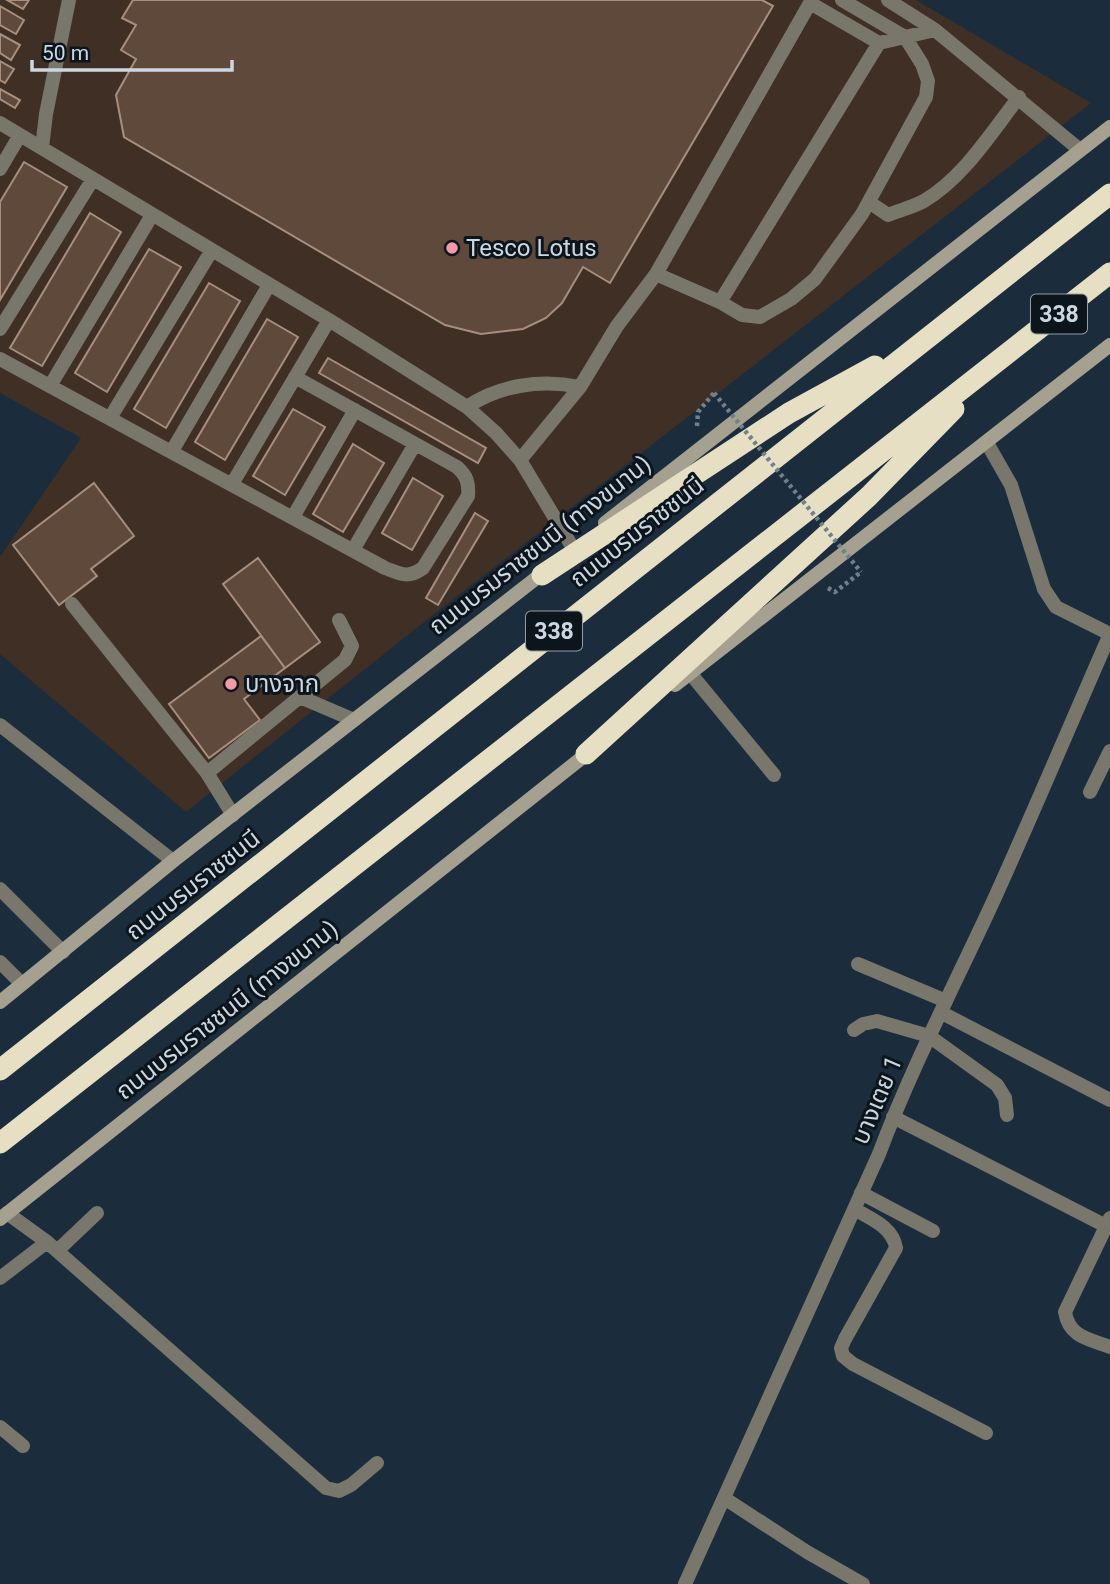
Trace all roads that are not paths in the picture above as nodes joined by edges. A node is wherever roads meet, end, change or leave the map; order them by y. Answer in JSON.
{"nodes":[{"id":1,"x":69,"y":0,"type":"edge"},
{"id":2,"x":842,"y":0,"type":"edge"},
{"id":3,"x":888,"y":0,"type":"edge"},
{"id":4,"x":807,"y":2,"type":"edge"},
{"id":5,"x":935,"y":30,"type":"junction"},
{"id":6,"x":905,"y":37,"type":"junction"},
{"id":7,"x":878,"y":43,"type":"junction"},
{"id":8,"x":1018,"y":97,"type":"junction"},
{"id":9,"x":0,"y":124,"type":"edge"},
{"id":10,"x":1110,"y":127,"type":"edge"},
{"id":11,"x":20,"y":135,"type":"junction"},
{"id":12,"x":42,"y":148,"type":"junction"},
{"id":13,"x":1080,"y":150,"type":"junction"},
{"id":14,"x":0,"y":169,"type":"edge"},
{"id":15,"x":93,"y":179,"type":"junction"},
{"id":16,"x":1110,"y":194,"type":"edge"},
{"id":17,"x":869,"y":202,"type":"junction"},
{"id":18,"x":152,"y":215,"type":"junction"},
{"id":19,"x":212,"y":250,"type":"junction"},
{"id":20,"x":1110,"y":273,"type":"edge"},
{"id":21,"x":656,"y":274,"type":"junction"},
{"id":22,"x":269,"y":285,"type":"junction"},
{"id":23,"x":720,"y":302,"type":"junction"},
{"id":24,"x":329,"y":320,"type":"junction"},
{"id":25,"x":0,"y":329,"type":"edge"},
{"id":26,"x":935,"y":332,"type":"junction"},
{"id":27,"x":1110,"y":345,"type":"edge"},
{"id":28,"x":1007,"y":355,"type":"junction"},
{"id":29,"x":0,"y":359,"type":"edge"},
{"id":30,"x":295,"y":377,"type":"junction"},
{"id":31,"x":50,"y":386,"type":"junction"},
{"id":32,"x":580,"y":387,"type":"junction"},
{"id":33,"x":467,"y":407,"type":"junction"},
{"id":34,"x":355,"y":410,"type":"junction"},
{"id":35,"x":110,"y":418,"type":"junction"},
{"id":36,"x":987,"y":443,"type":"junction"},
{"id":37,"x":415,"y":444,"type":"junction"},
{"id":38,"x":172,"y":451,"type":"junction"},
{"id":39,"x":520,"y":460,"type":"junction"},
{"id":40,"x":232,"y":484,"type":"junction"},
{"id":41,"x":293,"y":517,"type":"junction"},
{"id":42,"x":573,"y":548,"type":"junction"},
{"id":43,"x":353,"y":550,"type":"junction"},
{"id":44,"x":542,"y":575,"type":"junction"},
{"id":45,"x":72,"y":604,"type":"dead end"},
{"id":46,"x":339,"y":620,"type":"dead end"},
{"id":47,"x":1110,"y":634,"type":"edge"},
{"id":48,"x":690,"y":673,"type":"junction"},
{"id":49,"x":300,"y":697,"type":"junction"},
{"id":50,"x":355,"y":720,"type":"junction"},
{"id":51,"x":0,"y":725,"type":"edge"},
{"id":52,"x":1110,"y":751,"type":"edge"},
{"id":53,"x":586,"y":754,"type":"junction"},
{"id":54,"x":207,"y":773,"type":"junction"},
{"id":55,"x":774,"y":775,"type":"dead end"},
{"id":56,"x":1090,"y":792,"type":"dead end"},
{"id":57,"x":233,"y":815,"type":"junction"},
{"id":58,"x":173,"y":861,"type":"junction"},
{"id":59,"x":0,"y":889,"type":"edge"},
{"id":60,"x":63,"y":952,"type":"junction"},
{"id":61,"x":0,"y":962,"type":"edge"},
{"id":62,"x":858,"y":964,"type":"dead end"},
{"id":63,"x":22,"y":984,"type":"junction"},
{"id":64,"x":0,"y":1002,"type":"edge"},
{"id":65,"x":944,"y":1007,"type":"junction"},
{"id":66,"x":854,"y":1030,"type":"dead end"},
{"id":67,"x":929,"y":1036,"type":"junction"},
{"id":68,"x":0,"y":1070,"type":"edge"},
{"id":69,"x":1110,"y":1100,"type":"edge"},
{"id":70,"x":1007,"y":1115,"type":"dead end"},
{"id":71,"x":893,"y":1117,"type":"junction"},
{"id":72,"x":0,"y":1143,"type":"edge"},
{"id":73,"x":861,"y":1193,"type":"junction"},
{"id":74,"x":854,"y":1209,"type":"junction"},
{"id":75,"x":97,"y":1213,"type":"dead end"},
{"id":76,"x":3,"y":1216,"type":"edge"},
{"id":77,"x":1108,"y":1222,"type":"edge"},
{"id":78,"x":933,"y":1231,"type":"dead end"},
{"id":79,"x":52,"y":1246,"type":"junction"},
{"id":80,"x":0,"y":1278,"type":"edge"},
{"id":81,"x":1110,"y":1347,"type":"edge"},
{"id":82,"x":0,"y":1427,"type":"edge"},
{"id":83,"x":986,"y":1433,"type":"dead end"},
{"id":84,"x":23,"y":1446,"type":"dead end"},
{"id":85,"x":377,"y":1463,"type":"dead end"},
{"id":86,"x":724,"y":1498,"type":"junction"},
{"id":87,"x":685,"y":1584,"type":"edge"},
{"id":88,"x":863,"y":1584,"type":"edge"}],
"edges":[{"from":1,"to":12,"type":"street"},
{"from":2,"to":6,"type":"street"},
{"from":3,"to":5,"type":"street"},
{"from":4,"to":7,"type":"street"},
{"from":4,"to":21,"type":"street"},
{"from":5,"to":6,"type":"street"},
{"from":5,"to":8,"type":"street"},
{"from":6,"to":7,"type":"street"},
{"from":6,"to":17,"type":"street"},
{"from":7,"to":23,"type":"street"},
{"from":8,"to":13,"type":"street"},
{"from":8,"to":17,"type":"street"},
{"from":9,"to":11,"type":"street"},
{"from":10,"to":13,"type":"main road","name":"ถนนบรมราชชนนี (ทางขนาน)","number":"338"},
{"from":11,"to":12,"type":"street"},
{"from":11,"to":14,"type":"street"},
{"from":12,"to":15,"type":"street"},
{"from":13,"to":42,"type":"main road","name":"ถนนบรมราชชนนี (ทางขนาน)","number":"338"},
{"from":15,"to":18,"type":"street"},
{"from":15,"to":25,"type":"street"},
{"from":16,"to":26,"type":"highway","name":"ถนนบรมราชชนนี","number":"338"},
{"from":17,"to":23,"type":"street"},
{"from":18,"to":19,"type":"street"},
{"from":18,"to":31,"type":"street"},
{"from":19,"to":22,"type":"street"},
{"from":19,"to":35,"type":"street"},
{"from":20,"to":28,"type":"highway","number":"338"},
{"from":21,"to":23,"type":"street"},
{"from":21,"to":32,"type":"street"},
{"from":22,"to":24,"type":"street"},
{"from":22,"to":38,"type":"street"},
{"from":24,"to":30,"type":"street"},
{"from":24,"to":33,"type":"street"},
{"from":26,"to":44,"type":"highway"},
{"from":26,"to":68,"type":"highway","name":"ถนนบรมราชชนนี","number":"338"},
{"from":27,"to":36,"type":"main road","name":"ถนนบรมราชชนนี (ทางขนาน)","number":"338"},
{"from":28,"to":53,"type":"highway"},
{"from":28,"to":72,"type":"highway","number":"338"},
{"from":29,"to":31,"type":"street"},
{"from":30,"to":34,"type":"street"},
{"from":30,"to":40,"type":"street"},
{"from":31,"to":35,"type":"street"},
{"from":32,"to":33,"type":"street"},
{"from":32,"to":39,"type":"street"},
{"from":33,"to":39,"type":"street"},
{"from":34,"to":37,"type":"street"},
{"from":34,"to":41,"type":"street"},
{"from":35,"to":38,"type":"street"},
{"from":36,"to":47,"type":"street"},
{"from":36,"to":48,"type":"main road","name":"ถนนบรมราชชนนี (ทางขนาน)","number":"338"},
{"from":37,"to":43,"type":"street"},
{"from":37,"to":43,"type":"street"},
{"from":38,"to":40,"type":"street"},
{"from":39,"to":42,"type":"street"},
{"from":40,"to":41,"type":"street"},
{"from":41,"to":43,"type":"street"},
{"from":42,"to":44,"type":"main road","name":"ถนนบรมราชชนนี (ทางขนาน)","number":"338"},
{"from":44,"to":50,"type":"main road","name":"ถนนบรมราชชนนี (ทางขนาน)","number":"338"},
{"from":45,"to":54,"type":"street"},
{"from":46,"to":49,"type":"street"},
{"from":47,"to":65,"type":"street","name":"บางเตย 1"},
{"from":48,"to":53,"type":"main road","name":"ถนนบรมราชชนนี (ทางขนาน)","number":"338"},
{"from":48,"to":55,"type":"street"},
{"from":49,"to":50,"type":"street"},
{"from":49,"to":54,"type":"street"},
{"from":50,"to":57,"type":"main road","name":"ถนนบรมราชชนนี (ทางขนาน)","number":"338"},
{"from":51,"to":58,"type":"street"},
{"from":52,"to":56,"type":"street"},
{"from":53,"to":76,"type":"main road","name":"ถนนบรมราชชนนี (ทางขนาน)","number":"338"},
{"from":54,"to":57,"type":"street"},
{"from":57,"to":58,"type":"main road","name":"ถนนบรมราชชนนี (ทางขนาน)","number":"338"},
{"from":58,"to":60,"type":"main road","name":"ถนนบรมราชชนนี (ทางขนาน)","number":"338"},
{"from":59,"to":60,"type":"street"},
{"from":60,"to":63,"type":"main road","name":"ถนนบรมราชชนนี (ทางขนาน)","number":"338"},
{"from":61,"to":63,"type":"street"},
{"from":62,"to":65,"type":"street"},
{"from":63,"to":64,"type":"main road","name":"ถนนบรมราชชนนี (ทางขนาน)","number":"338"},
{"from":65,"to":67,"type":"street","name":"บางเตย 1"},
{"from":65,"to":69,"type":"street"},
{"from":66,"to":67,"type":"street"},
{"from":67,"to":70,"type":"street"},
{"from":67,"to":71,"type":"street","name":"บางเตย 1"},
{"from":71,"to":73,"type":"street","name":"บางเตย 1"},
{"from":71,"to":77,"type":"street"},
{"from":73,"to":74,"type":"street","name":"บางเตย 1"},
{"from":73,"to":78,"type":"street"},
{"from":74,"to":83,"type":"street"},
{"from":74,"to":86,"type":"street","name":"บางเตย 1"},
{"from":75,"to":79,"type":"street"},
{"from":76,"to":79,"type":"street"},
{"from":77,"to":81,"type":"street"},
{"from":79,"to":80,"type":"street"},
{"from":79,"to":85,"type":"street"},
{"from":82,"to":84,"type":"street"},
{"from":86,"to":87,"type":"street","name":"บางเตย 1"},
{"from":86,"to":88,"type":"street"}]}
